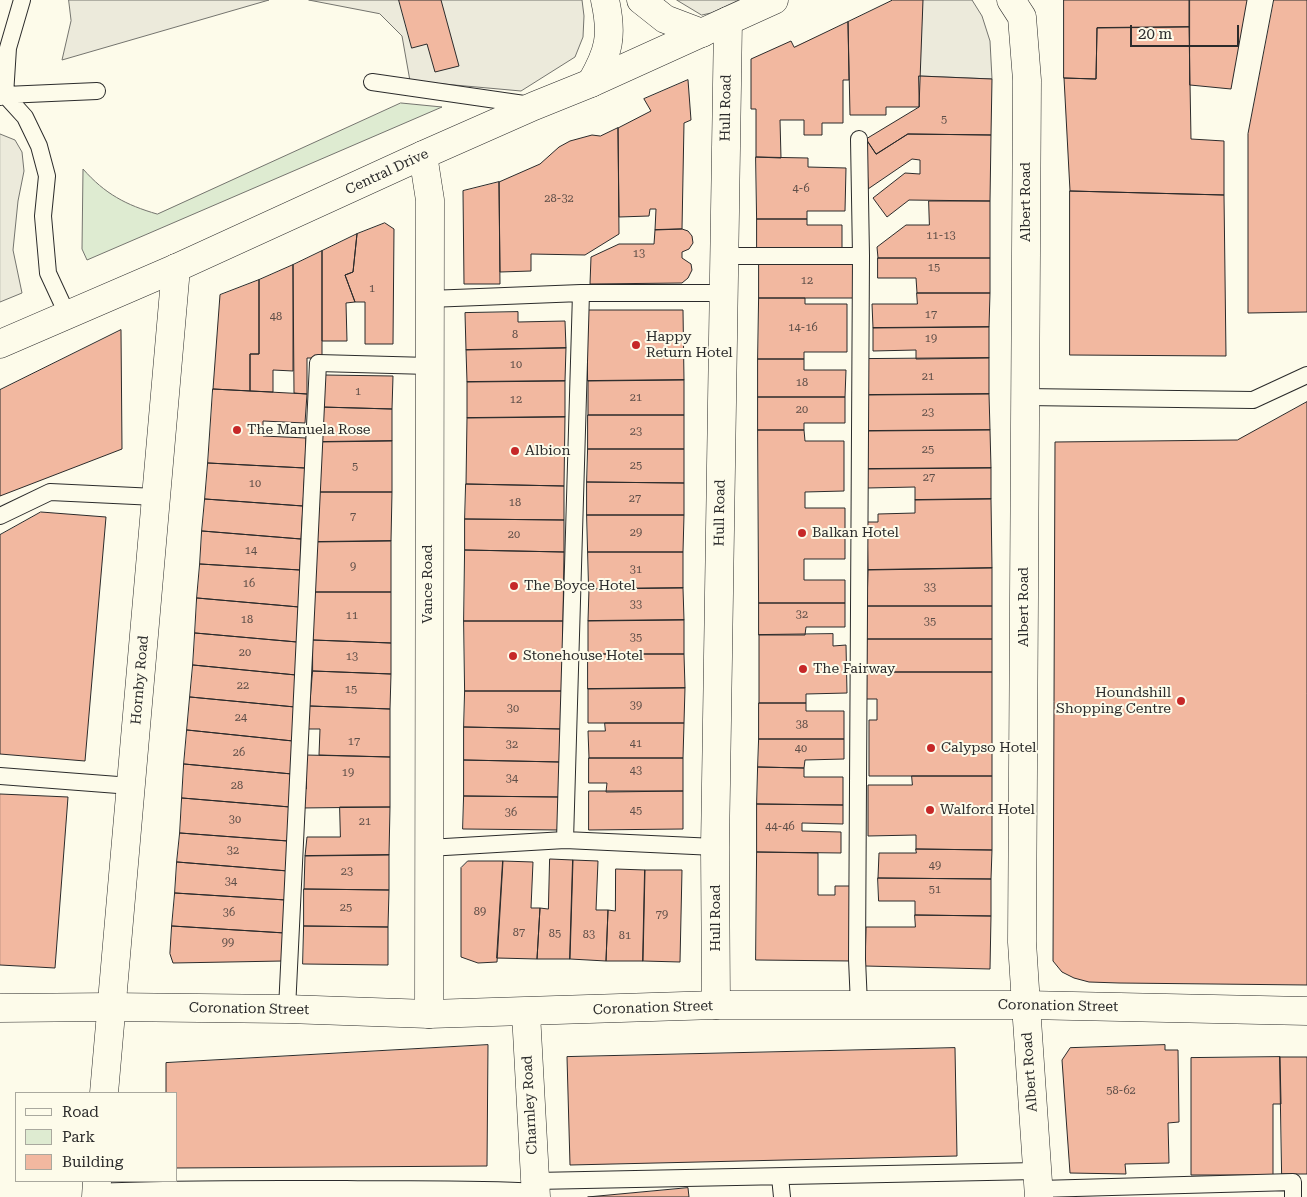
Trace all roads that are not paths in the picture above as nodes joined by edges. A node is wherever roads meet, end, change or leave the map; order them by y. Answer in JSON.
{"nodes":[{"id":1,"x":22,"y":0,"type":"edge"},
{"id":2,"x":605,"y":0,"type":"edge"},
{"id":3,"x":641,"y":0,"type":"edge"},
{"id":4,"x":774,"y":0,"type":"edge"},
{"id":5,"x":1018,"y":6,"type":"edge"},
{"id":6,"x":728,"y":21,"type":"junction"},
{"id":7,"x":702,"y":33,"type":"junction"},
{"id":8,"x":372,"y":82,"type":"dead end"},
{"id":9,"x":592,"y":83,"type":"junction"},
{"id":10,"x":97,"y":91,"type":"dead end"},
{"id":11,"x":3,"y":96,"type":"edge"},
{"id":12,"x":534,"y":106,"type":"junction"},
{"id":13,"x":859,"y":139,"type":"dead end"},
{"id":14,"x":423,"y":155,"type":"junction"},
{"id":15,"x":723,"y":256,"type":"junction"},
{"id":16,"x":861,"y":256,"type":"junction"},
{"id":17,"x":176,"y":268,"type":"junction"},
{"id":18,"x":723,"y":293,"type":"junction"},
{"id":19,"x":581,"y":294,"type":"junction"},
{"id":20,"x":429,"y":299,"type":"junction"},
{"id":21,"x":67,"y":314,"type":"junction"},
{"id":22,"x":0,"y":344,"type":"edge"},
{"id":23,"x":429,"y":366,"type":"junction"},
{"id":24,"x":1307,"y":375,"type":"edge"},
{"id":25,"x":1025,"y":397,"type":"junction"},
{"id":26,"x":156,"y":497,"type":"junction"},
{"id":27,"x":0,"y":516,"type":"edge"},
{"id":28,"x":0,"y":776,"type":"edge"},
{"id":29,"x":131,"y":786,"type":"junction"},
{"id":30,"x":565,"y":840,"type":"junction"},
{"id":31,"x":716,"y":847,"type":"junction"},
{"id":32,"x":428,"y":848,"type":"junction"},
{"id":33,"x":716,"y":1005,"type":"junction"},
{"id":34,"x":859,"y":1005,"type":"junction"},
{"id":35,"x":1026,"y":1005,"type":"junction"},
{"id":36,"x":111,"y":1006,"type":"junction"},
{"id":37,"x":0,"y":1008,"type":"edge"},
{"id":38,"x":287,"y":1009,"type":"junction"},
{"id":39,"x":1307,"y":1011,"type":"edge"},
{"id":40,"x":526,"y":1013,"type":"junction"},
{"id":41,"x":428,"y":1014,"type":"junction"},
{"id":42,"x":104,"y":1092,"type":"edge"},
{"id":43,"x":780,"y":1177,"type":"junction"},
{"id":44,"x":1039,"y":1186,"type":"edge"},
{"id":45,"x":97,"y":1190,"type":"edge"},
{"id":46,"x":535,"y":1190,"type":"edge"},
{"id":47,"x":329,"y":1193,"type":"edge"},
{"id":48,"x":782,"y":1197,"type":"edge"},
{"id":49,"x":1293,"y":1197,"type":"edge"}],
"edges":[{"from":1,"to":11,"type":"lane"},
{"from":2,"to":9,"type":"main road"},
{"from":3,"to":7,"type":"main road"},
{"from":4,"to":6,"type":"main road","name":"Central Drive"},
{"from":5,"to":25,"type":"main road","name":"Albert Road"},
{"from":6,"to":7,"type":"main road","name":"Central Drive"},
{"from":6,"to":15,"type":"main road","name":"Hull Road"},
{"from":7,"to":9,"type":"main road","name":"Central Drive"},
{"from":8,"to":12,"type":"lane"},
{"from":9,"to":12,"type":"main road","name":"Central Drive"},
{"from":10,"to":11,"type":"lane"},
{"from":11,"to":21,"type":"lane"},
{"from":12,"to":14,"type":"main road","name":"Central Drive"},
{"from":13,"to":16,"type":"lane"},
{"from":14,"to":17,"type":"main road","name":"Central Drive"},
{"from":14,"to":20,"type":"main road","name":"Vance Road"},
{"from":15,"to":16,"type":"lane"},
{"from":15,"to":18,"type":"main road","name":"Hull Road"},
{"from":16,"to":34,"type":"lane"},
{"from":17,"to":21,"type":"main road","name":"Central Drive"},
{"from":17,"to":26,"type":"main road","name":"Hornby Road"},
{"from":18,"to":19,"type":"lane"},
{"from":18,"to":31,"type":"main road","name":"Hull Road"},
{"from":19,"to":20,"type":"lane"},
{"from":19,"to":30,"type":"lane"},
{"from":20,"to":23,"type":"main road","name":"Vance Road"},
{"from":21,"to":22,"type":"main road","name":"Central Drive"},
{"from":23,"to":32,"type":"main road","name":"Vance Road"},
{"from":23,"to":38,"type":"lane"},
{"from":24,"to":25,"type":"lane"},
{"from":25,"to":35,"type":"main road","name":"Albert Road"},
{"from":26,"to":27,"type":"lane"},
{"from":26,"to":29,"type":"main road","name":"Hornby Road"},
{"from":28,"to":29,"type":"lane"},
{"from":29,"to":36,"type":"main road","name":"Hornby Road"},
{"from":30,"to":31,"type":"lane"},
{"from":30,"to":32,"type":"lane"},
{"from":31,"to":33,"type":"main road","name":"Hull Road"},
{"from":32,"to":41,"type":"main road","name":"Vance Road"},
{"from":33,"to":34,"type":"main road","name":"Coronation Street"},
{"from":33,"to":40,"type":"main road","name":"Coronation Street"},
{"from":34,"to":35,"type":"main road","name":"Coronation Street"},
{"from":35,"to":39,"type":"main road","name":"Coronation Street"},
{"from":35,"to":44,"type":"main road","name":"Albert Road"},
{"from":36,"to":37,"type":"main road","name":"Coronation Street"},
{"from":36,"to":38,"type":"main road","name":"Coronation Street"},
{"from":36,"to":42,"type":"main road","name":"Hornby Road"},
{"from":38,"to":41,"type":"main road","name":"Coronation Street"},
{"from":40,"to":41,"type":"main road","name":"Coronation Street"},
{"from":40,"to":46,"type":"main road","name":"Charnley Road"},
{"from":43,"to":44,"type":"lane"},
{"from":43,"to":46,"type":"lane"},
{"from":43,"to":48,"type":"lane"},
{"from":44,"to":49,"type":"lane"},
{"from":45,"to":47,"type":"lane"},
{"from":46,"to":47,"type":"lane"}]}
